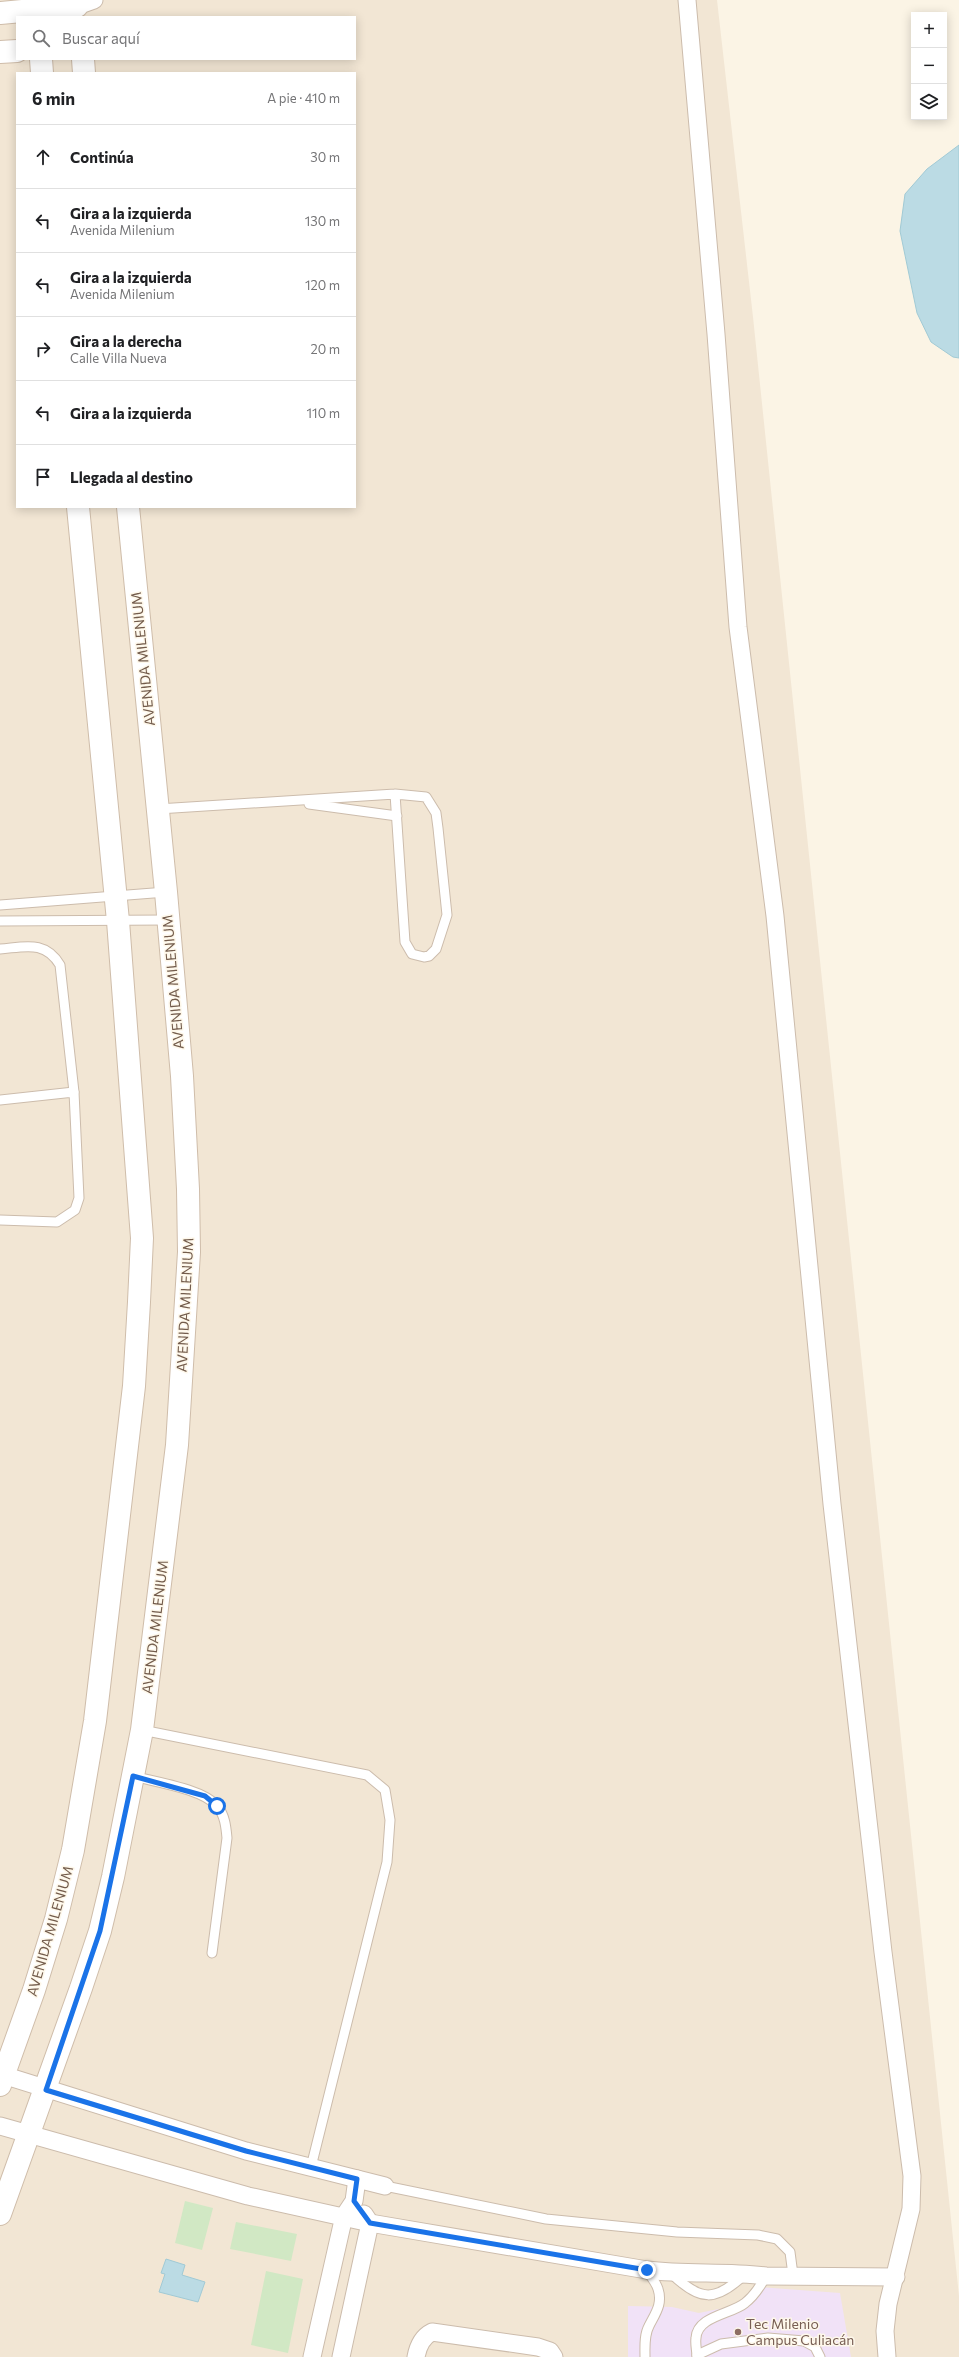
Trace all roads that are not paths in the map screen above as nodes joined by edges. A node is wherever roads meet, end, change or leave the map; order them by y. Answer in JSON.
{"nodes":[{"id":1,"x":687,"y":0,"type":"edge"},
{"id":2,"x":82,"y":6,"type":"edge"},
{"id":3,"x":37,"y":9,"type":"edge"},
{"id":4,"x":0,"y":13,"type":"edge"},
{"id":5,"x":16,"y":51,"type":"edge"},
{"id":6,"x":0,"y":52,"type":"edge"},
{"id":7,"x":41,"y":60,"type":"edge"},
{"id":8,"x":83,"y":60,"type":"edge"},
{"id":9,"x":42,"y":72,"type":"edge"},
{"id":10,"x":84,"y":72,"type":"edge"},
{"id":11,"x":78,"y":508,"type":"edge"},
{"id":12,"x":128,"y":508,"type":"edge"},
{"id":13,"x":395,"y":794,"type":"junction"},
{"id":14,"x":294,"y":801,"type":"junction"},
{"id":15,"x":158,"y":809,"type":"junction"},
{"id":16,"x":397,"y":816,"type":"junction"},
{"id":17,"x":166,"y":892,"type":"junction"},
{"id":18,"x":116,"y":896,"type":"junction"},
{"id":19,"x":0,"y":905,"type":"edge"},
{"id":20,"x":167,"y":920,"type":"junction"},
{"id":21,"x":0,"y":921,"type":"edge"},
{"id":22,"x":118,"y":921,"type":"junction"},
{"id":23,"x":0,"y":949,"type":"edge"},
{"id":24,"x":74,"y":1092,"type":"junction"},
{"id":25,"x":0,"y":1100,"type":"edge"},
{"id":26,"x":0,"y":1220,"type":"edge"},
{"id":27,"x":142,"y":1730,"type":"junction"},
{"id":28,"x":133,"y":1776,"type":"junction"},
{"id":29,"x":212,"y":1952,"type":"dead end"},
{"id":30,"x":1,"y":2078,"type":"edge"},
{"id":31,"x":46,"y":2090,"type":"junction"},
{"id":32,"x":0,"y":2126,"type":"edge"},
{"id":33,"x":29,"y":2135,"type":"junction"},
{"id":34,"x":311,"y":2167,"type":"junction"},
{"id":35,"x":357,"y":2179,"type":"junction"},
{"id":36,"x":385,"y":2186,"type":"joint"},
{"id":37,"x":354,"y":2201,"type":"junction"},
{"id":38,"x":0,"y":2214,"type":"edge"},
{"id":39,"x":344,"y":2216,"type":"junction"},
{"id":40,"x":370,"y":2223,"type":"junction"},
{"id":41,"x":647,"y":2270,"type":"junction"},
{"id":42,"x":671,"y":2273,"type":"junction"},
{"id":43,"x":746,"y":2274,"type":"junction"},
{"id":44,"x":766,"y":2276,"type":"junction"},
{"id":45,"x":793,"y":2276,"type":"junction"},
{"id":46,"x":896,"y":2277,"type":"junction"},
{"id":47,"x":697,"y":2356,"type":"edge"},
{"id":48,"x":312,"y":2357,"type":"edge"},
{"id":49,"x":341,"y":2357,"type":"edge"},
{"id":50,"x":416,"y":2357,"type":"edge"},
{"id":51,"x":554,"y":2357,"type":"edge"},
{"id":52,"x":645,"y":2357,"type":"edge"},
{"id":53,"x":820,"y":2357,"type":"edge"},
{"id":54,"x":887,"y":2357,"type":"edge"}],
"edges":[{"from":1,"to":46,"type":"street"},
{"from":2,"to":3,"type":"street"},
{"from":3,"to":4,"type":"street"},
{"from":5,"to":6,"type":"street"},
{"from":7,"to":9,"type":"street"},
{"from":8,"to":10,"type":"street"},
{"from":11,"to":18,"type":"street","name":"AVENIDA MILENIUM"},
{"from":12,"to":15,"type":"street","name":"AVENIDA MILENIUM"},
{"from":13,"to":14,"type":"lane"},
{"from":13,"to":16,"type":"lane"},
{"from":13,"to":16,"type":"lane"},
{"from":14,"to":15,"type":"lane"},
{"from":14,"to":16,"type":"lane"},
{"from":15,"to":17,"type":"street","name":"AVENIDA MILENIUM"},
{"from":17,"to":18,"type":"lane"},
{"from":17,"to":20,"type":"street","name":"AVENIDA MILENIUM"},
{"from":18,"to":19,"type":"lane"},
{"from":18,"to":22,"type":"street","name":"AVENIDA MILENIUM"},
{"from":20,"to":22,"type":"lane"},
{"from":20,"to":27,"type":"street","name":"AVENIDA MILENIUM"},
{"from":21,"to":22,"type":"lane"},
{"from":22,"to":30,"type":"street","name":"AVENIDA MILENIUM"},
{"from":23,"to":24,"type":"lane"},
{"from":24,"to":25,"type":"lane"},
{"from":24,"to":26,"type":"lane"},
{"from":27,"to":28,"type":"street","name":"AVENIDA MILENIUM"},
{"from":27,"to":34,"type":"lane"},
{"from":28,"to":29,"type":"lane"},
{"from":28,"to":31,"type":"street","name":"AVENIDA MILENIUM"},
{"from":30,"to":31,"type":"street"},
{"from":31,"to":33,"type":"street","name":"AVENIDA MILENIUM"},
{"from":31,"to":34,"type":"street"},
{"from":32,"to":33,"type":"street"},
{"from":33,"to":38,"type":"street","name":"AVENIDA MILENIUM"},
{"from":33,"to":39,"type":"street"},
{"from":34,"to":35,"type":"street"},
{"from":35,"to":36,"type":"street"},
{"from":35,"to":37,"type":"street"},
{"from":36,"to":45,"type":"lane"},
{"from":37,"to":39,"type":"street"},
{"from":37,"to":40,"type":"street"},
{"from":39,"to":40,"type":"street"},
{"from":39,"to":48,"type":"street"},
{"from":40,"to":41,"type":"street"},
{"from":40,"to":49,"type":"street"},
{"from":41,"to":42,"type":"street"},
{"from":41,"to":52,"type":"lane"},
{"from":42,"to":43,"type":"street"},
{"from":42,"to":43,"type":"lane"},
{"from":43,"to":44,"type":"street"},
{"from":44,"to":45,"type":"street"},
{"from":44,"to":47,"type":"lane"},
{"from":45,"to":46,"type":"street"},
{"from":46,"to":54,"type":"street"},
{"from":47,"to":53,"type":"lane"},
{"from":50,"to":51,"type":"street"}]}
